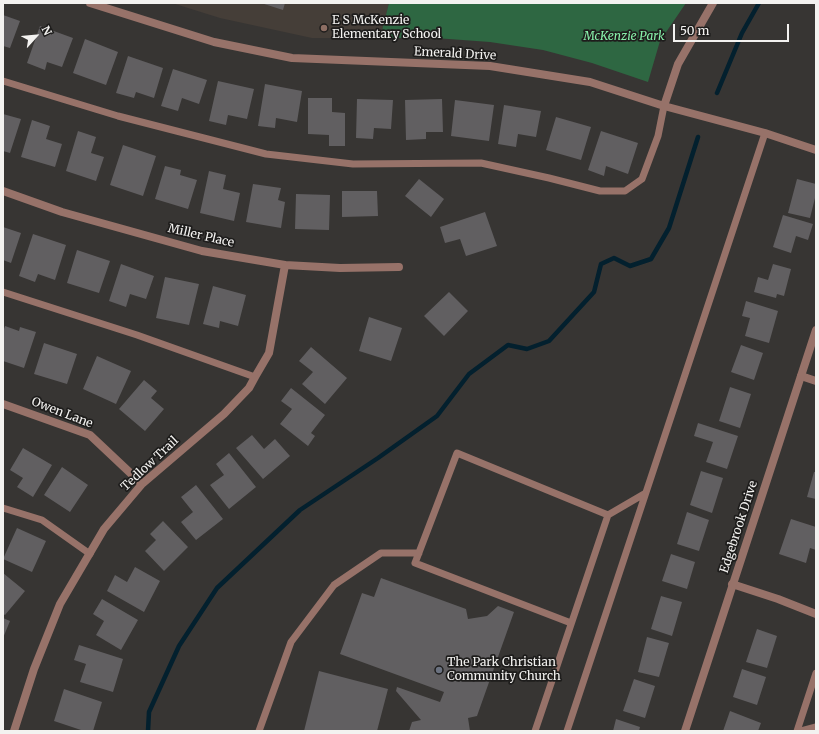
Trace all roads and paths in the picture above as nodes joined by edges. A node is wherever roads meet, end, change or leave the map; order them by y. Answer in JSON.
{"nodes":[{"id":1,"x":90,"y":3,"type":"edge"},
{"id":2,"x":713,"y":3,"type":"edge"},
{"id":3,"x":3,"y":81,"type":"edge"},
{"id":4,"x":664,"y":106,"type":"junction"},
{"id":5,"x":765,"y":133,"type":"junction"},
{"id":6,"x":816,"y":150,"type":"edge"},
{"id":7,"x":3,"y":191,"type":"edge"},
{"id":8,"x":285,"y":265,"type":"junction"},
{"id":9,"x":399,"y":267,"type":"dead end"},
{"id":10,"x":3,"y":292,"type":"edge"},
{"id":11,"x":816,"y":330,"type":"edge"},
{"id":12,"x":255,"y":376,"type":"junction"},
{"id":13,"x":801,"y":376,"type":"junction"},
{"id":14,"x":816,"y":381,"type":"edge"},
{"id":15,"x":3,"y":404,"type":"edge"},
{"id":16,"x":142,"y":484,"type":"junction"},
{"id":17,"x":644,"y":494,"type":"junction"},
{"id":18,"x":3,"y":508,"type":"edge"},
{"id":19,"x":608,"y":515,"type":"junction"},
{"id":20,"x":418,"y":553,"type":"junction"},
{"id":21,"x":90,"y":554,"type":"junction"},
{"id":22,"x":732,"y":584,"type":"junction"},
{"id":23,"x":816,"y":614,"type":"edge"},
{"id":24,"x":571,"y":623,"type":"junction"},
{"id":25,"x":816,"y":673,"type":"edge"},
{"id":26,"x":816,"y":727,"type":"edge"},
{"id":27,"x":14,"y":731,"type":"edge"},
{"id":28,"x":259,"y":731,"type":"edge"},
{"id":29,"x":535,"y":731,"type":"edge"},
{"id":30,"x":567,"y":731,"type":"edge"},
{"id":31,"x":685,"y":731,"type":"edge"},
{"id":32,"x":797,"y":731,"type":"edge"},
{"id":33,"x":801,"y":731,"type":"edge"}],
"edges":[{"from":1,"to":4,"type":"street","name":"Emerald Drive"},
{"from":2,"to":4,"type":"street"},
{"from":3,"to":4,"type":"lane"},
{"from":4,"to":5,"type":"street","name":"Emerald Drive"},
{"from":5,"to":6,"type":"street","name":"Emerald Drive"},
{"from":5,"to":17,"type":"lane"},
{"from":7,"to":8,"type":"street","name":"Miller Place"},
{"from":8,"to":9,"type":"street","name":"Miller Place"},
{"from":8,"to":12,"type":"street","name":"Tedlow Trail"},
{"from":10,"to":12,"type":"lane"},
{"from":11,"to":13,"type":"street","name":"Edgebrook Drive"},
{"from":12,"to":16,"type":"street","name":"Tedlow Trail"},
{"from":13,"to":14,"type":"street"},
{"from":13,"to":22,"type":"street","name":"Edgebrook Drive"},
{"from":15,"to":16,"type":"street","name":"Owen Lane"},
{"from":16,"to":21,"type":"street","name":"Tedlow Trail"},
{"from":17,"to":19,"type":"lane"},
{"from":17,"to":30,"type":"lane"},
{"from":18,"to":21,"type":"lane"},
{"from":19,"to":20,"type":"lane"},
{"from":19,"to":24,"type":"lane"},
{"from":20,"to":24,"type":"lane"},
{"from":20,"to":28,"type":"lane"},
{"from":21,"to":27,"type":"street","name":"Tedlow Trail"},
{"from":22,"to":23,"type":"street"},
{"from":22,"to":31,"type":"street","name":"Edgebrook Drive"},
{"from":24,"to":29,"type":"lane"},
{"from":25,"to":32,"type":"lane"},
{"from":26,"to":33,"type":"lane"}]}
